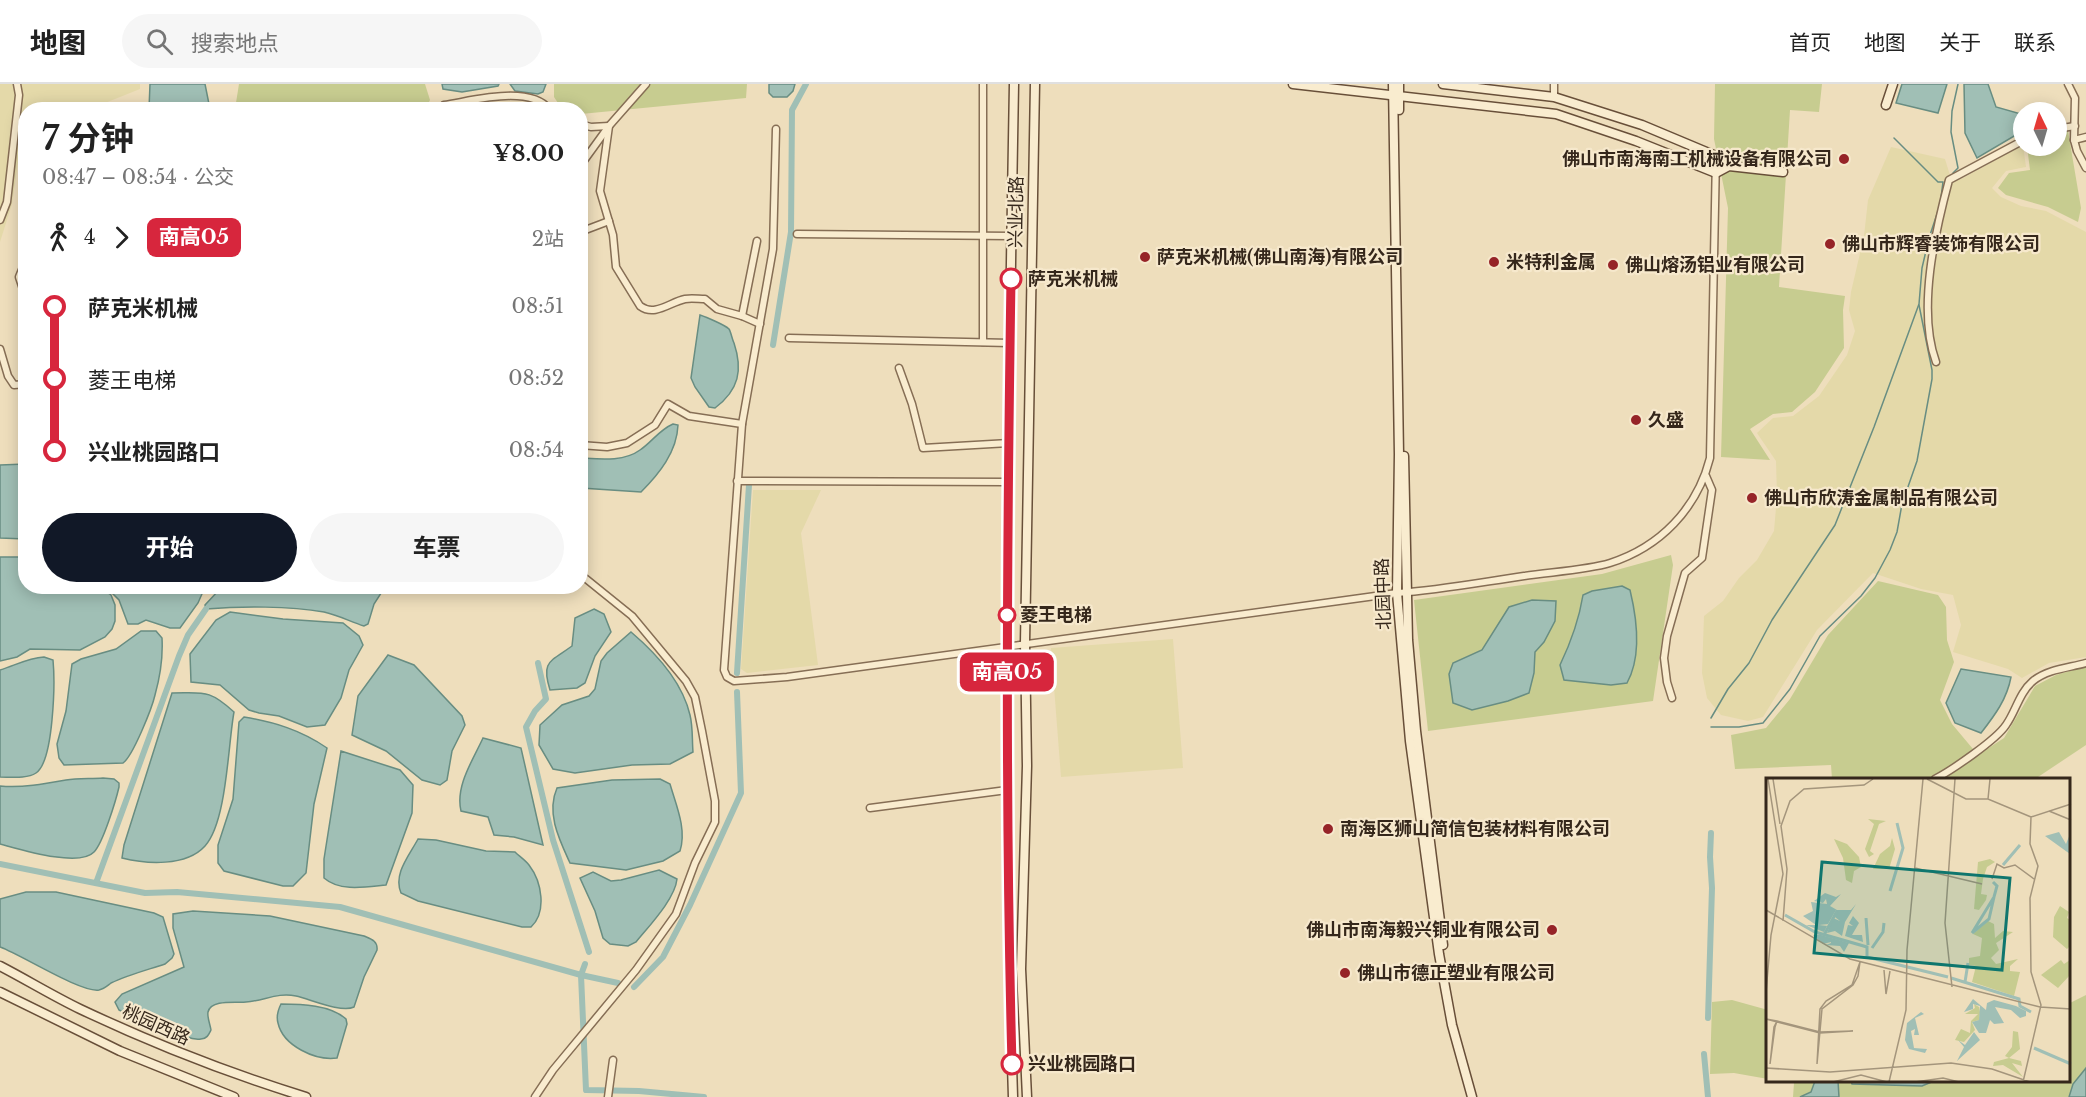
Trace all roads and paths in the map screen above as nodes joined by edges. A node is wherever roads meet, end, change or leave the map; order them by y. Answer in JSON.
{"nodes":[{"id":1,"x":17,"y":84,"type":"edge"},
{"id":2,"x":646,"y":84,"type":"edge"},
{"id":3,"x":983,"y":84,"type":"edge"},
{"id":4,"x":1014,"y":84,"type":"edge"},
{"id":5,"x":1035,"y":84,"type":"edge"},
{"id":6,"x":1293,"y":84,"type":"edge"},
{"id":7,"x":1393,"y":84,"type":"edge"},
{"id":8,"x":1399,"y":84,"type":"edge"},
{"id":9,"x":1443,"y":84,"type":"edge"},
{"id":10,"x":1554,"y":84,"type":"edge"},
{"id":11,"x":1893,"y":84,"type":"edge"},
{"id":12,"x":2068,"y":84,"type":"edge"},
{"id":13,"x":1396,"y":95,"type":"junction"},
{"id":14,"x":1554,"y":97,"type":"junction"},
{"id":15,"x":18,"y":102,"type":"edge"},
{"id":16,"x":465,"y":102,"type":"edge"},
{"id":17,"x":541,"y":102,"type":"edge"},
{"id":18,"x":18,"y":104,"type":"edge"},
{"id":19,"x":1886,"y":105,"type":"dead end"},
{"id":20,"x":588,"y":126,"type":"edge"},
{"id":21,"x":609,"y":126,"type":"junction"},
{"id":22,"x":2075,"y":126,"type":"junction"},
{"id":23,"x":2067,"y":127,"type":"edge"},
{"id":24,"x":776,"y":129,"type":"dead end"},
{"id":25,"x":2086,"y":137,"type":"edge"},
{"id":26,"x":2074,"y":140,"type":"junction"},
{"id":27,"x":2013,"y":146,"type":"edge"},
{"id":28,"x":588,"y":155,"type":"edge"},
{"id":29,"x":1716,"y":156,"type":"joint"},
{"id":30,"x":2086,"y":168,"type":"edge"},
{"id":31,"x":1783,"y":172,"type":"dead end"},
{"id":32,"x":1716,"y":173,"type":"junction"},
{"id":33,"x":0,"y":220,"type":"edge"},
{"id":34,"x":609,"y":221,"type":"junction"},
{"id":35,"x":588,"y":229,"type":"edge"},
{"id":36,"x":797,"y":234,"type":"dead end"},
{"id":37,"x":983,"y":236,"type":"junction"},
{"id":38,"x":1011,"y":237,"type":"junction"},
{"id":39,"x":757,"y":241,"type":"dead end"},
{"id":40,"x":742,"y":315,"type":"junction"},
{"id":41,"x":760,"y":324,"type":"junction"},
{"id":42,"x":789,"y":338,"type":"dead end"},
{"id":43,"x":983,"y":342,"type":"junction"},
{"id":44,"x":1010,"y":343,"type":"junction"},
{"id":45,"x":0,"y":349,"type":"edge"},
{"id":46,"x":1936,"y":362,"type":"dead end"},
{"id":47,"x":899,"y":368,"type":"dead end"},
{"id":48,"x":18,"y":385,"type":"edge"},
{"id":49,"x":742,"y":424,"type":"junction"},
{"id":50,"x":1009,"y":443,"type":"junction"},
{"id":51,"x":588,"y":446,"type":"edge"},
{"id":52,"x":1706,"y":477,"type":"junction"},
{"id":53,"x":737,"y":481,"type":"junction"},
{"id":54,"x":1008,"y":483,"type":"junction"},
{"id":55,"x":588,"y":580,"type":"edge"},
{"id":56,"x":1401,"y":592,"type":"junction"},
{"id":57,"x":1025,"y":643,"type":"junction"},
{"id":58,"x":1007,"y":645,"type":"junction"},
{"id":59,"x":2086,"y":663,"type":"edge"},
{"id":60,"x":1672,"y":698,"type":"dead end"},
{"id":61,"x":1937,"y":778,"type":"edge"},
{"id":62,"x":1007,"y":790,"type":"junction"},
{"id":63,"x":870,"y":808,"type":"dead end"},
{"id":64,"x":0,"y":966,"type":"edge"},
{"id":65,"x":0,"y":992,"type":"edge"},
{"id":66,"x":613,"y":1060,"type":"dead end"},
{"id":67,"x":234,"y":1097,"type":"edge"},
{"id":68,"x":306,"y":1097,"type":"edge"},
{"id":69,"x":535,"y":1097,"type":"edge"},
{"id":70,"x":608,"y":1097,"type":"edge"},
{"id":71,"x":1013,"y":1097,"type":"edge"},
{"id":72,"x":1027,"y":1097,"type":"edge"},
{"id":73,"x":1472,"y":1097,"type":"edge"},
{"id":74,"x":1478,"y":1097,"type":"edge"}],
"edges":[{"from":1,"to":15,"type":"street"},
{"from":2,"to":21,"type":"street"},
{"from":3,"to":37,"type":"street"},
{"from":4,"to":38,"type":"main road","name":"兴业北路"},
{"from":5,"to":57,"type":"main road","name":"兴业北路"},
{"from":6,"to":13,"type":"main road"},
{"from":7,"to":13,"type":"main road","name":"北园中路"},
{"from":8,"to":13,"type":"main road","name":"北园中路"},
{"from":9,"to":14,"type":"main road"},
{"from":10,"to":14,"type":"street"},
{"from":11,"to":19,"type":"main road"},
{"from":12,"to":22,"type":"street"},
{"from":13,"to":32,"type":"main road"},
{"from":13,"to":56,"type":"main road","name":"北园中路"},
{"from":14,"to":29,"type":"main road"},
{"from":16,"to":17,"type":"street"},
{"from":18,"to":33,"type":"street"},
{"from":20,"to":21,"type":"street"},
{"from":21,"to":28,"type":"street"},
{"from":21,"to":34,"type":"street"},
{"from":22,"to":23,"type":"street"},
{"from":22,"to":26,"type":"street"},
{"from":24,"to":41,"type":"street"},
{"from":25,"to":26,"type":"street"},
{"from":26,"to":30,"type":"street"},
{"from":27,"to":46,"type":"street"},
{"from":29,"to":32,"type":"street"},
{"from":31,"to":32,"type":"main road"},
{"from":32,"to":52,"type":"street"},
{"from":34,"to":35,"type":"street"},
{"from":34,"to":40,"type":"street"},
{"from":36,"to":37,"type":"street"},
{"from":37,"to":38,"type":"street"},
{"from":37,"to":43,"type":"street"},
{"from":38,"to":44,"type":"main road","name":"兴业北路"},
{"from":39,"to":40,"type":"street"},
{"from":40,"to":41,"type":"street"},
{"from":41,"to":49,"type":"street"},
{"from":42,"to":43,"type":"street"},
{"from":43,"to":44,"type":"street"},
{"from":44,"to":50,"type":"main road","name":"兴业北路"},
{"from":45,"to":48,"type":"street"},
{"from":47,"to":50,"type":"street"},
{"from":49,"to":51,"type":"street"},
{"from":49,"to":53,"type":"street"},
{"from":50,"to":54,"type":"main road","name":"兴业北路"},
{"from":52,"to":56,"type":"street"},
{"from":52,"to":60,"type":"street"},
{"from":53,"to":54,"type":"street"},
{"from":53,"to":58,"type":"street"},
{"from":54,"to":58,"type":"main road","name":"兴业北路"},
{"from":55,"to":69,"type":"street"},
{"from":56,"to":57,"type":"street"},
{"from":56,"to":73,"type":"main road","name":"北园中路"},
{"from":56,"to":74,"type":"main road","name":"北园中路"},
{"from":57,"to":58,"type":"street"},
{"from":57,"to":72,"type":"main road","name":"兴业北路"},
{"from":58,"to":62,"type":"main road","name":"兴业北路"},
{"from":59,"to":61,"type":"street"},
{"from":62,"to":63,"type":"street"},
{"from":62,"to":71,"type":"main road","name":"兴业北路"},
{"from":64,"to":68,"type":"main road","name":"桃园西路"},
{"from":65,"to":67,"type":"main road","name":"桃园西路"},
{"from":66,"to":70,"type":"street"}]}
